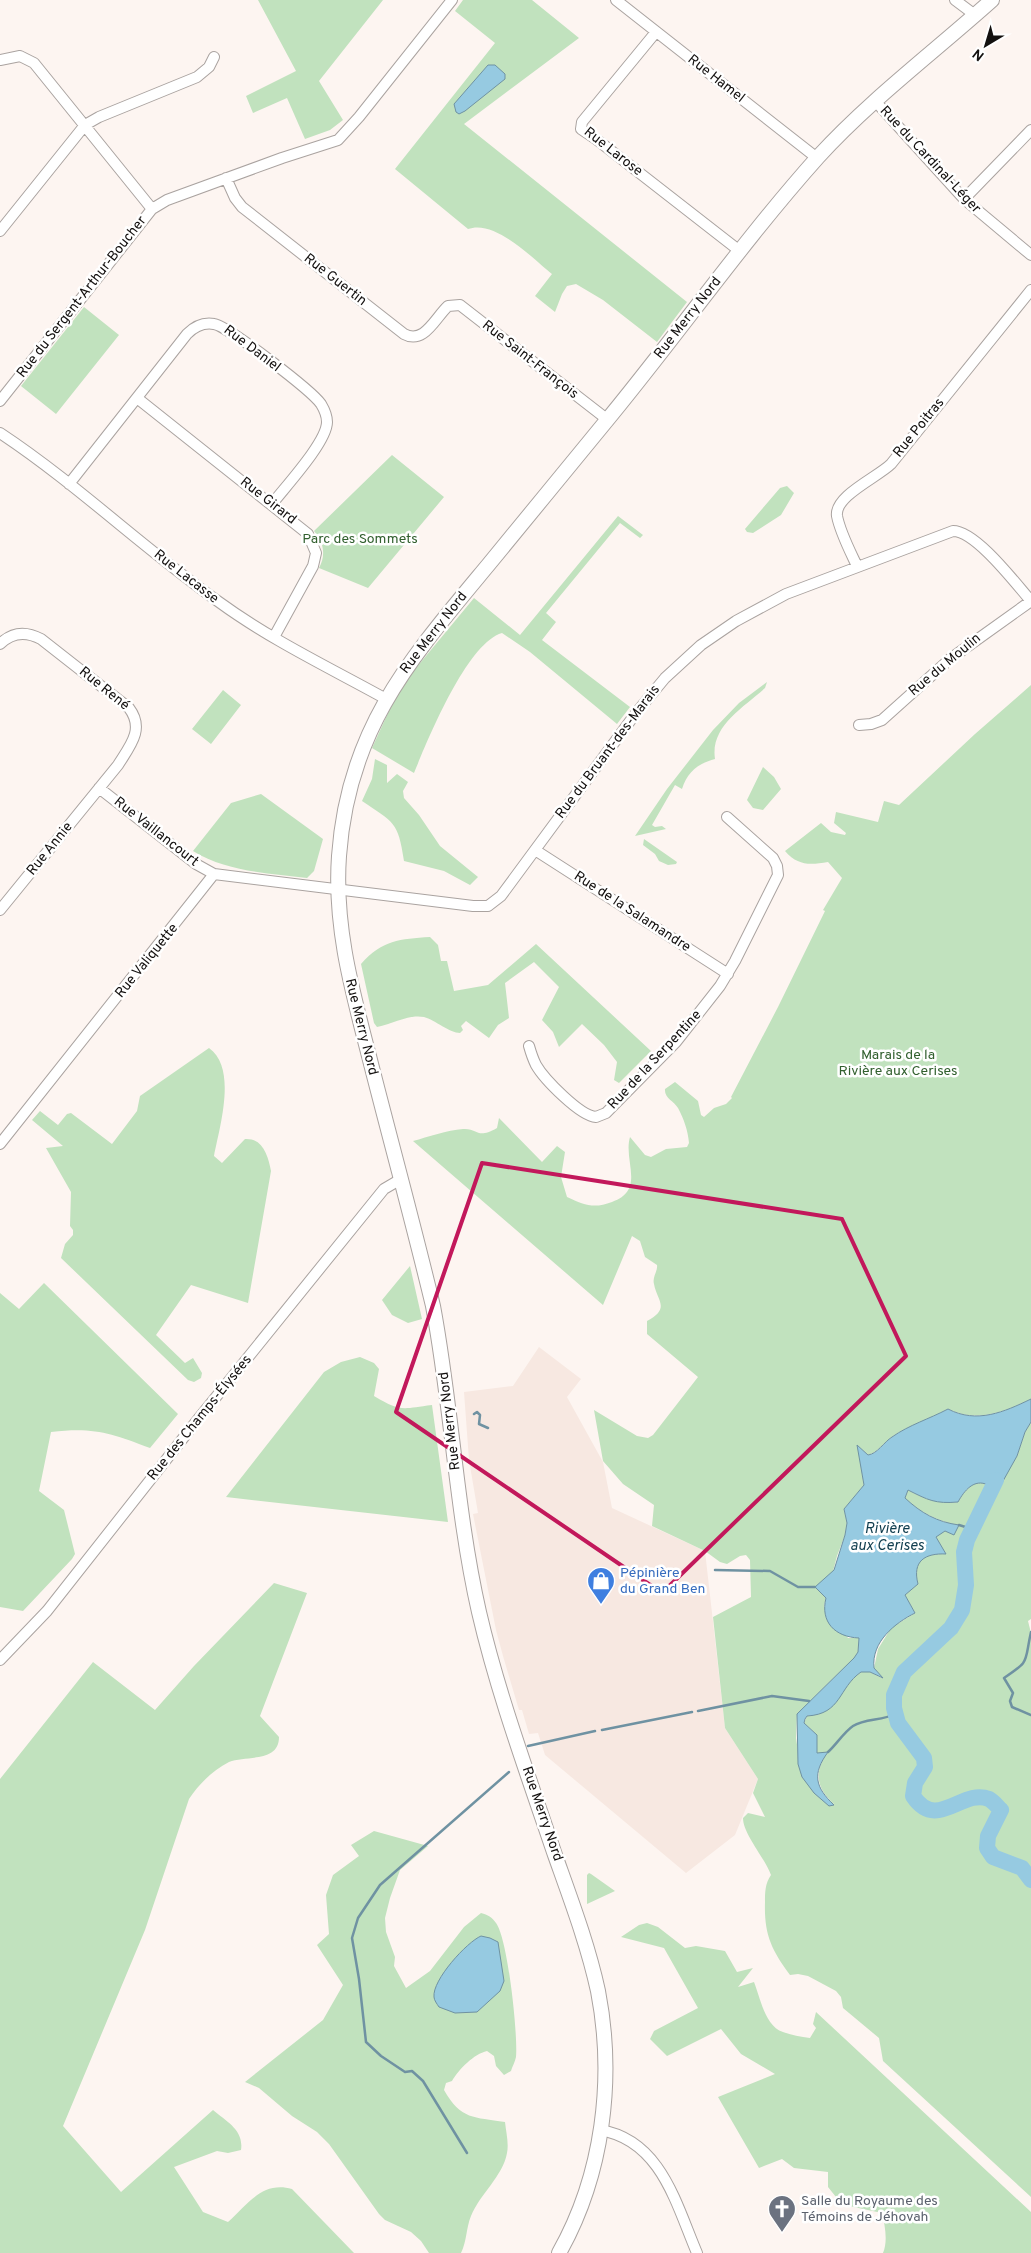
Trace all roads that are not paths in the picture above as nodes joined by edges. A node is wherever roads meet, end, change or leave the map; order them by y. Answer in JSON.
{"nodes":[{"id":1,"x":452,"y":0,"type":"edge"},
{"id":2,"x":616,"y":0,"type":"edge"},
{"id":3,"x":956,"y":0,"type":"edge"},
{"id":4,"x":992,"y":0,"type":"edge"},
{"id":5,"x":975,"y":15,"type":"junction"},
{"id":6,"x":656,"y":32,"type":"junction"},
{"id":7,"x":214,"y":58,"type":"dead end"},
{"id":8,"x":0,"y":60,"type":"edge"},
{"id":9,"x":876,"y":102,"type":"junction"},
{"id":10,"x":86,"y":125,"type":"junction"},
{"id":11,"x":1031,"y":130,"type":"edge"},
{"id":12,"x":817,"y":158,"type":"junction"},
{"id":13,"x":226,"y":178,"type":"junction"},
{"id":14,"x":964,"y":199,"type":"junction"},
{"id":15,"x":152,"y":209,"type":"junction"},
{"id":16,"x":0,"y":230,"type":"edge"},
{"id":17,"x":740,"y":252,"type":"junction"},
{"id":18,"x":1031,"y":255,"type":"edge"},
{"id":19,"x":1031,"y":290,"type":"edge"},
{"id":20,"x":452,"y":304,"type":"joint"},
{"id":21,"x":137,"y":398,"type":"junction"},
{"id":22,"x":0,"y":401,"type":"edge"},
{"id":23,"x":608,"y":420,"type":"junction"},
{"id":24,"x":0,"y":433,"type":"edge"},
{"id":25,"x":69,"y":484,"type":"junction"},
{"id":26,"x":272,"y":504,"type":"junction"},
{"id":27,"x":857,"y":566,"type":"junction"},
{"id":28,"x":1031,"y":601,"type":"edge"},
{"id":29,"x":274,"y":637,"type":"junction"},
{"id":30,"x":0,"y":644,"type":"edge"},
{"id":31,"x":386,"y":699,"type":"junction"},
{"id":32,"x":859,"y":725,"type":"dead end"},
{"id":33,"x":99,"y":788,"type":"junction"},
{"id":34,"x":727,"y":817,"type":"dead end"},
{"id":35,"x":535,"y":850,"type":"junction"},
{"id":36,"x":214,"y":874,"type":"junction"},
{"id":37,"x":338,"y":890,"type":"junction"},
{"id":38,"x":0,"y":910,"type":"edge"},
{"id":39,"x":728,"y":974,"type":"junction"},
{"id":40,"x":529,"y":1046,"type":"dead end"},
{"id":41,"x":0,"y":1144,"type":"edge"},
{"id":42,"x":401,"y":1179,"type":"junction"},
{"id":43,"x":0,"y":1660,"type":"edge"},
{"id":44,"x":600,"y":2130,"type":"junction"},
{"id":45,"x":559,"y":2253,"type":"edge"},
{"id":46,"x":697,"y":2253,"type":"edge"}],
"edges":[{"from":1,"to":13,"type":"street","name":"Rue du Sergent-Arthur-Boucher"},
{"from":2,"to":6,"type":"street","name":"Rue Hamel"},
{"from":3,"to":5,"type":"street"},
{"from":4,"to":5,"type":"main road","name":"Rue Merry Nord"},
{"from":5,"to":9,"type":"main road","name":"Rue Merry Nord"},
{"from":6,"to":12,"type":"street","name":"Rue Hamel"},
{"from":6,"to":17,"type":"street","name":"Rue Larose"},
{"from":7,"to":10,"type":"street"},
{"from":8,"to":10,"type":"street"},
{"from":9,"to":12,"type":"main road","name":"Rue Merry Nord"},
{"from":9,"to":14,"type":"street","name":"Rue du Cardinal-Léger"},
{"from":10,"to":15,"type":"street"},
{"from":10,"to":16,"type":"street"},
{"from":11,"to":14,"type":"street"},
{"from":12,"to":17,"type":"main road","name":"Rue Merry Nord"},
{"from":13,"to":15,"type":"street","name":"Rue du Sergent-Arthur-Boucher"},
{"from":13,"to":20,"type":"street","name":"Rue Guertin"},
{"from":14,"to":18,"type":"street","name":"Rue du Cardinal-Léger"},
{"from":15,"to":22,"type":"street","name":"Rue du Sergent-Arthur-Boucher"},
{"from":17,"to":23,"type":"main road","name":"Rue Merry Nord"},
{"from":19,"to":27,"type":"street","name":"Rue Poitras"},
{"from":20,"to":23,"type":"street","name":"Rue Saint-François"},
{"from":21,"to":25,"type":"street","name":"Rue Daniel"},
{"from":21,"to":26,"type":"street","name":"Rue Girard"},
{"from":21,"to":26,"type":"street","name":"Rue Daniel"},
{"from":23,"to":31,"type":"main road","name":"Rue Merry Nord"},
{"from":24,"to":25,"type":"street","name":"Rue Lacasse"},
{"from":25,"to":29,"type":"street","name":"Rue Lacasse"},
{"from":26,"to":29,"type":"street","name":"Rue Girard"},
{"from":27,"to":28,"type":"street","name":"Rue du Bruant-des-Marais"},
{"from":27,"to":35,"type":"street","name":"Rue du Bruant-des-Marais"},
{"from":28,"to":32,"type":"street","name":"Rue du Moulin"},
{"from":29,"to":31,"type":"street","name":"Rue Lacasse"},
{"from":30,"to":33,"type":"street","name":"Rue René"},
{"from":31,"to":37,"type":"main road","name":"Rue Merry Nord"},
{"from":33,"to":36,"type":"street","name":"Rue Vaillancourt"},
{"from":33,"to":38,"type":"street","name":"Rue Annie"},
{"from":34,"to":39,"type":"street","name":"Rue de la Serpentine"},
{"from":35,"to":37,"type":"street","name":"Rue du Bruant-des-Marais"},
{"from":35,"to":39,"type":"street","name":"Rue de la Salamandre"},
{"from":36,"to":37,"type":"street"},
{"from":36,"to":41,"type":"street","name":"Rue Valiquette"},
{"from":37,"to":42,"type":"main road","name":"Rue Merry Nord"},
{"from":39,"to":40,"type":"street","name":"Rue de la Serpentine"},
{"from":42,"to":43,"type":"street","name":"Rue des Champs-Élysées"},
{"from":42,"to":44,"type":"main road","name":"Rue Merry Nord"},
{"from":44,"to":45,"type":"main road","name":"Rue Merry Nord"},
{"from":44,"to":46,"type":"street"}]}
